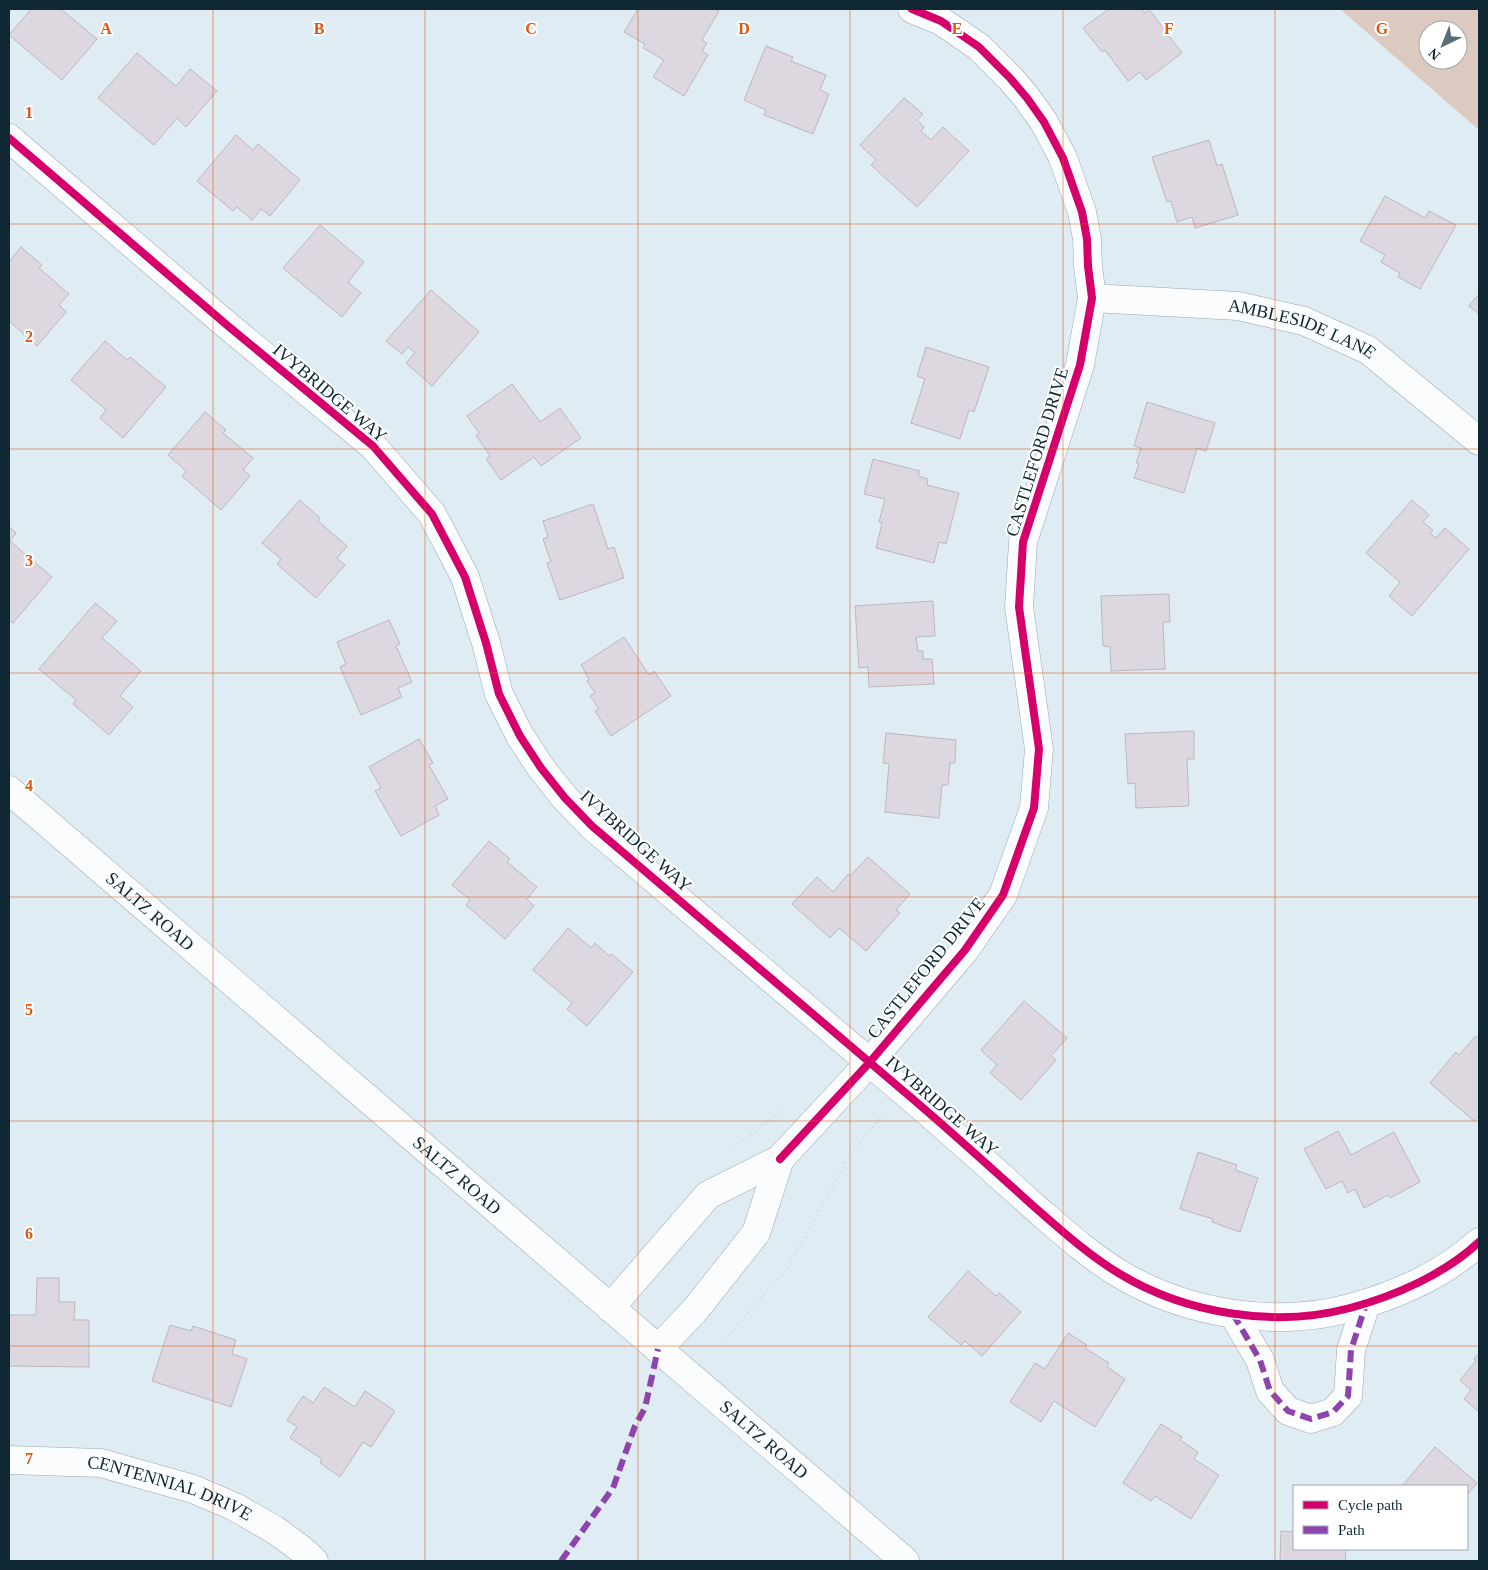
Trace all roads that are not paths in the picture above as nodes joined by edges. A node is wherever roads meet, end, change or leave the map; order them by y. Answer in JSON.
{"nodes":[{"id":1,"x":912,"y":9,"type":"edge"},
{"id":2,"x":9,"y":138,"type":"edge"},
{"id":3,"x":1092,"y":298,"type":"junction"},
{"id":4,"x":1479,"y":441,"type":"edge"},
{"id":5,"x":9,"y":790,"type":"edge"},
{"id":6,"x":869,"y":1063,"type":"junction"},
{"id":7,"x":780,"y":1159,"type":"junction"},
{"id":8,"x":1479,"y":1242,"type":"edge"},
{"id":9,"x":1366,"y":1304,"type":"junction"},
{"id":10,"x":610,"y":1308,"type":"junction"},
{"id":11,"x":1233,"y":1314,"type":"junction"},
{"id":12,"x":658,"y":1350,"type":"junction"},
{"id":13,"x":9,"y":1460,"type":"edge"},
{"id":14,"x":314,"y":1561,"type":"edge"},
{"id":15,"x":905,"y":1561,"type":"edge"}],
"edges":[{"from":1,"to":3,"type":"street","name":"CASTLEFORD DRIVE"},
{"from":2,"to":6,"type":"street","name":"IVYBRIDGE WAY"},
{"from":3,"to":4,"type":"street","name":"AMBLESIDE LANE"},
{"from":3,"to":6,"type":"street","name":"CASTLEFORD DRIVE"},
{"from":5,"to":10,"type":"street","name":"SALTZ ROAD"},
{"from":6,"to":7,"type":"street","name":"CASTLEFORD DRIVE"},
{"from":6,"to":11,"type":"street","name":"IVYBRIDGE WAY"},
{"from":7,"to":10,"type":"street","name":"CASTLEFORD DRIVE"},
{"from":7,"to":12,"type":"street","name":"CASTLEFORD DRIVE"},
{"from":8,"to":9,"type":"street","name":"IVYBRIDGE WAY"},
{"from":9,"to":11,"type":"street","name":"IVYBRIDGE WAY"},
{"from":9,"to":11,"type":"street"},
{"from":10,"to":12,"type":"street","name":"SALTZ ROAD"},
{"from":12,"to":15,"type":"street","name":"SALTZ ROAD"},
{"from":13,"to":14,"type":"street","name":"CENTENNIAL DRIVE"}]}
